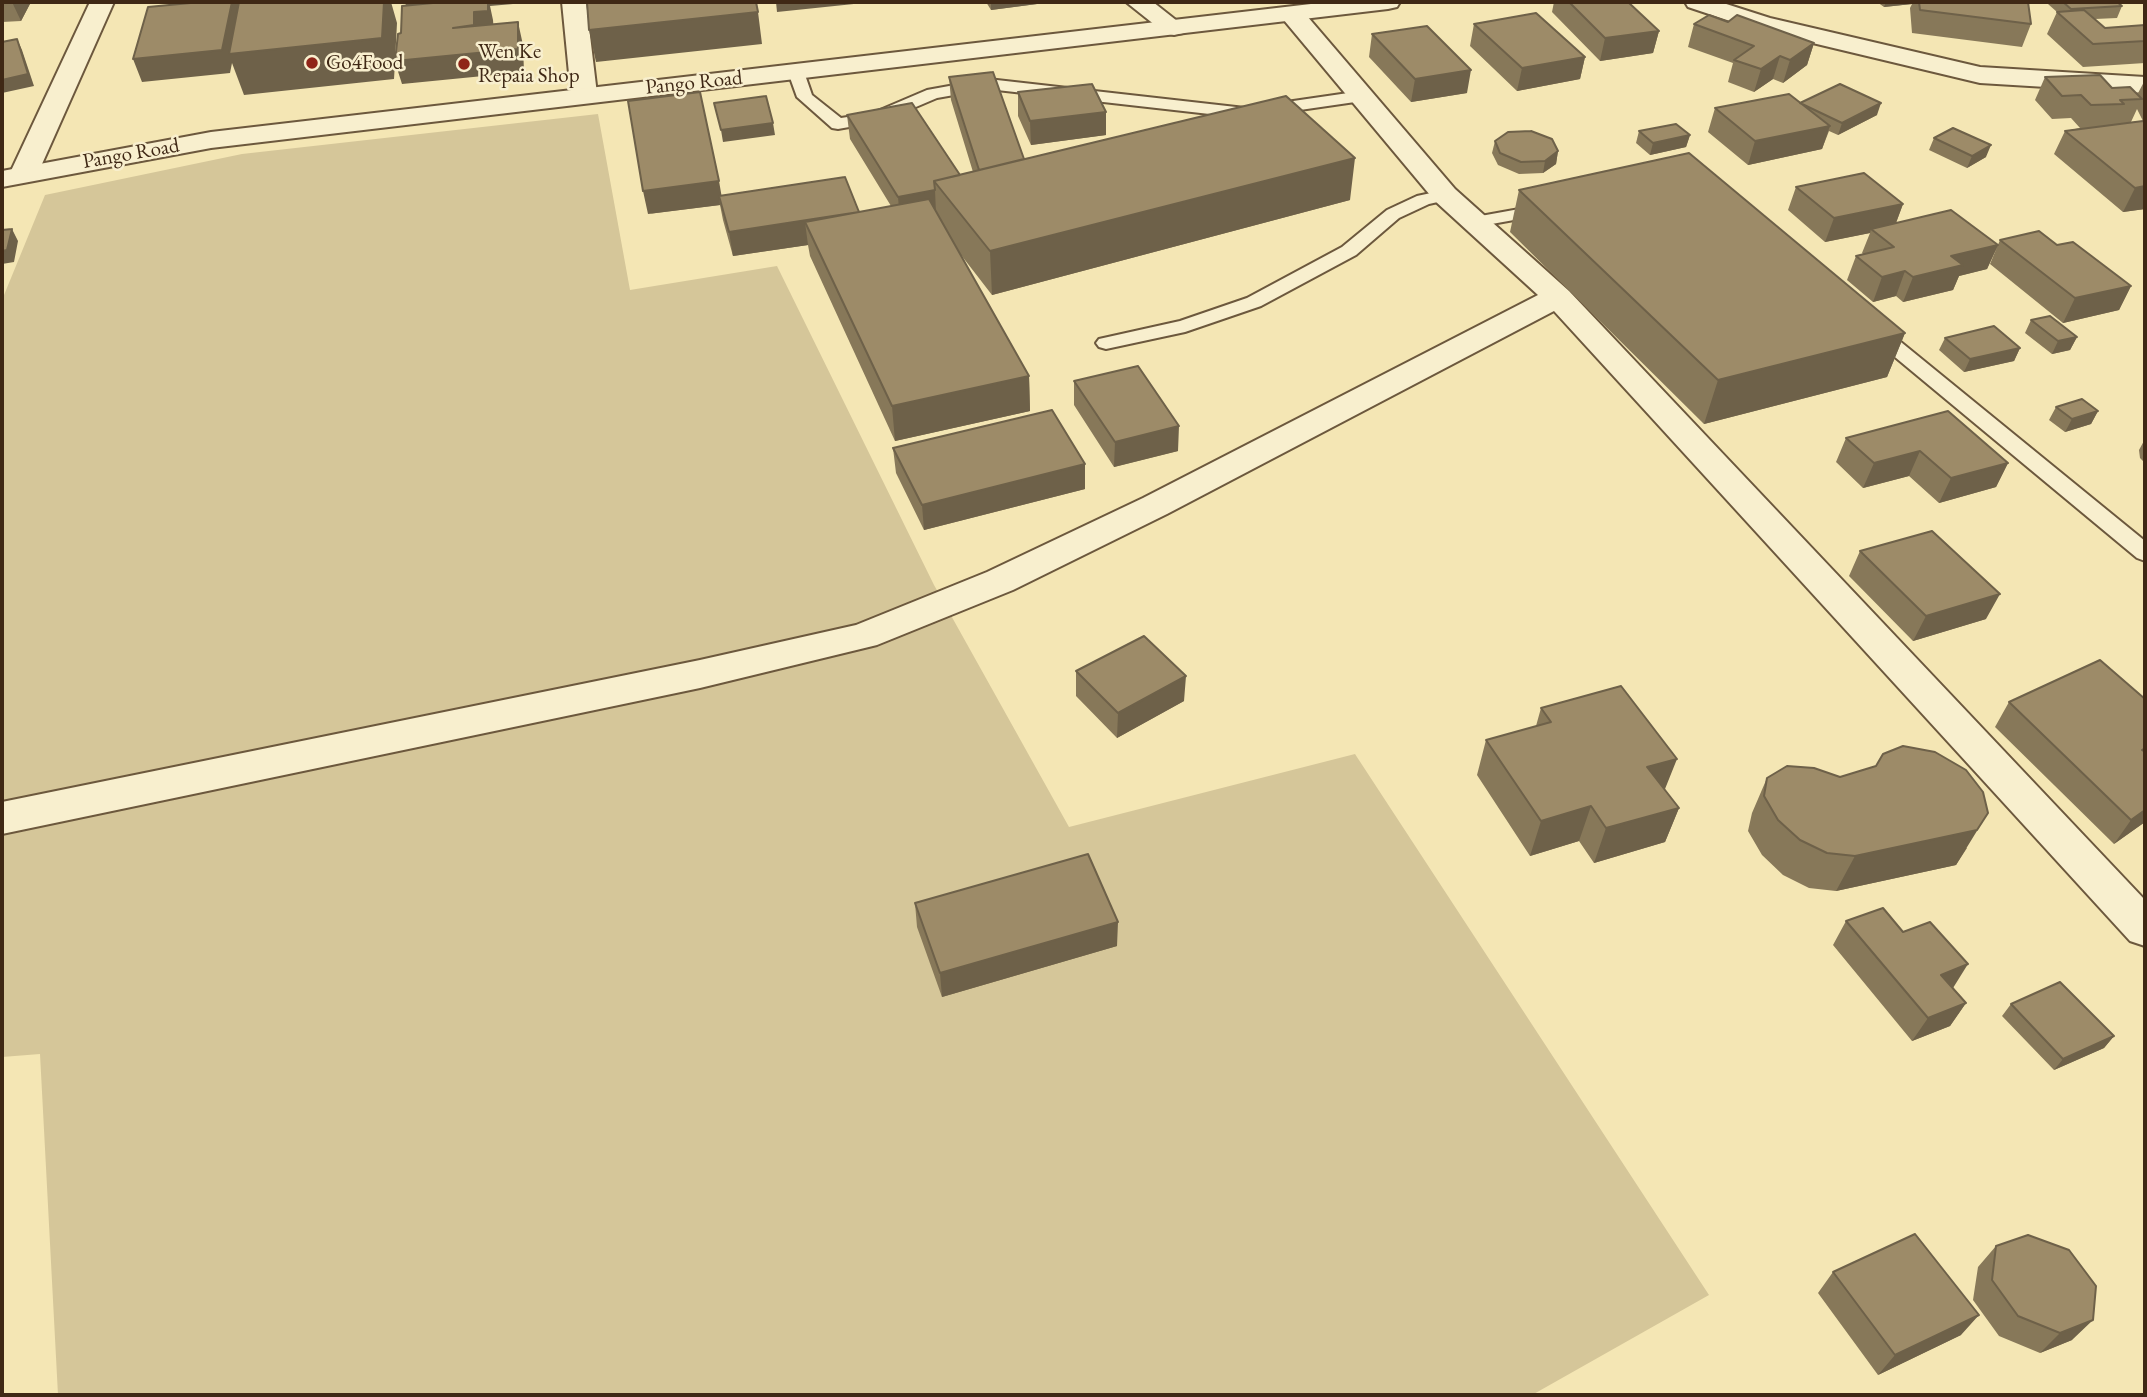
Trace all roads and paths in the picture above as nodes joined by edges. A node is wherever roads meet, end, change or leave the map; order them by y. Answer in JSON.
{"nodes":[{"id":1,"x":102,"y":2,"type":"edge"},
{"id":2,"x":574,"y":2,"type":"edge"},
{"id":3,"x":1138,"y":2,"type":"edge"},
{"id":4,"x":1388,"y":2,"type":"edge"},
{"id":5,"x":1698,"y":2,"type":"edge"},
{"id":6,"x":1292,"y":14,"type":"junction"},
{"id":7,"x":1174,"y":28,"type":"junction"},
{"id":8,"x":796,"y":72,"type":"junction"},
{"id":9,"x":2145,"y":85,"type":"edge"},
{"id":10,"x":584,"y":94,"type":"junction"},
{"id":11,"x":1362,"y":96,"type":"junction"},
{"id":12,"x":13,"y":176,"type":"edge"},
{"id":13,"x":1445,"y":195,"type":"junction"},
{"id":14,"x":1566,"y":205,"type":"edge"},
{"id":15,"x":1475,"y":222,"type":"junction"},
{"id":16,"x":1558,"y":297,"type":"junction"},
{"id":17,"x":1861,"y":319,"type":"edge"},
{"id":18,"x":1106,"y":343,"type":"dead end"},
{"id":19,"x":2145,"y":552,"type":"edge"},
{"id":20,"x":2,"y":818,"type":"edge"},
{"id":21,"x":2145,"y":928,"type":"edge"}],
"edges":[{"from":1,"to":12,"type":"street"},
{"from":2,"to":10,"type":"street"},
{"from":3,"to":7,"type":"street"},
{"from":4,"to":6,"type":"street","name":"Pango Road"},
{"from":5,"to":9,"type":"street"},
{"from":6,"to":7,"type":"street","name":"Pango Road"},
{"from":6,"to":11,"type":"street"},
{"from":7,"to":8,"type":"street","name":"Pango Road"},
{"from":8,"to":10,"type":"street","name":"Pango Road"},
{"from":8,"to":11,"type":"lane"},
{"from":10,"to":12,"type":"street","name":"Pango Road"},
{"from":11,"to":13,"type":"street"},
{"from":13,"to":15,"type":"street"},
{"from":13,"to":18,"type":"lane"},
{"from":14,"to":15,"type":"lane"},
{"from":15,"to":16,"type":"street"},
{"from":16,"to":20,"type":"street"},
{"from":16,"to":21,"type":"street"},
{"from":17,"to":19,"type":"lane"}]}
